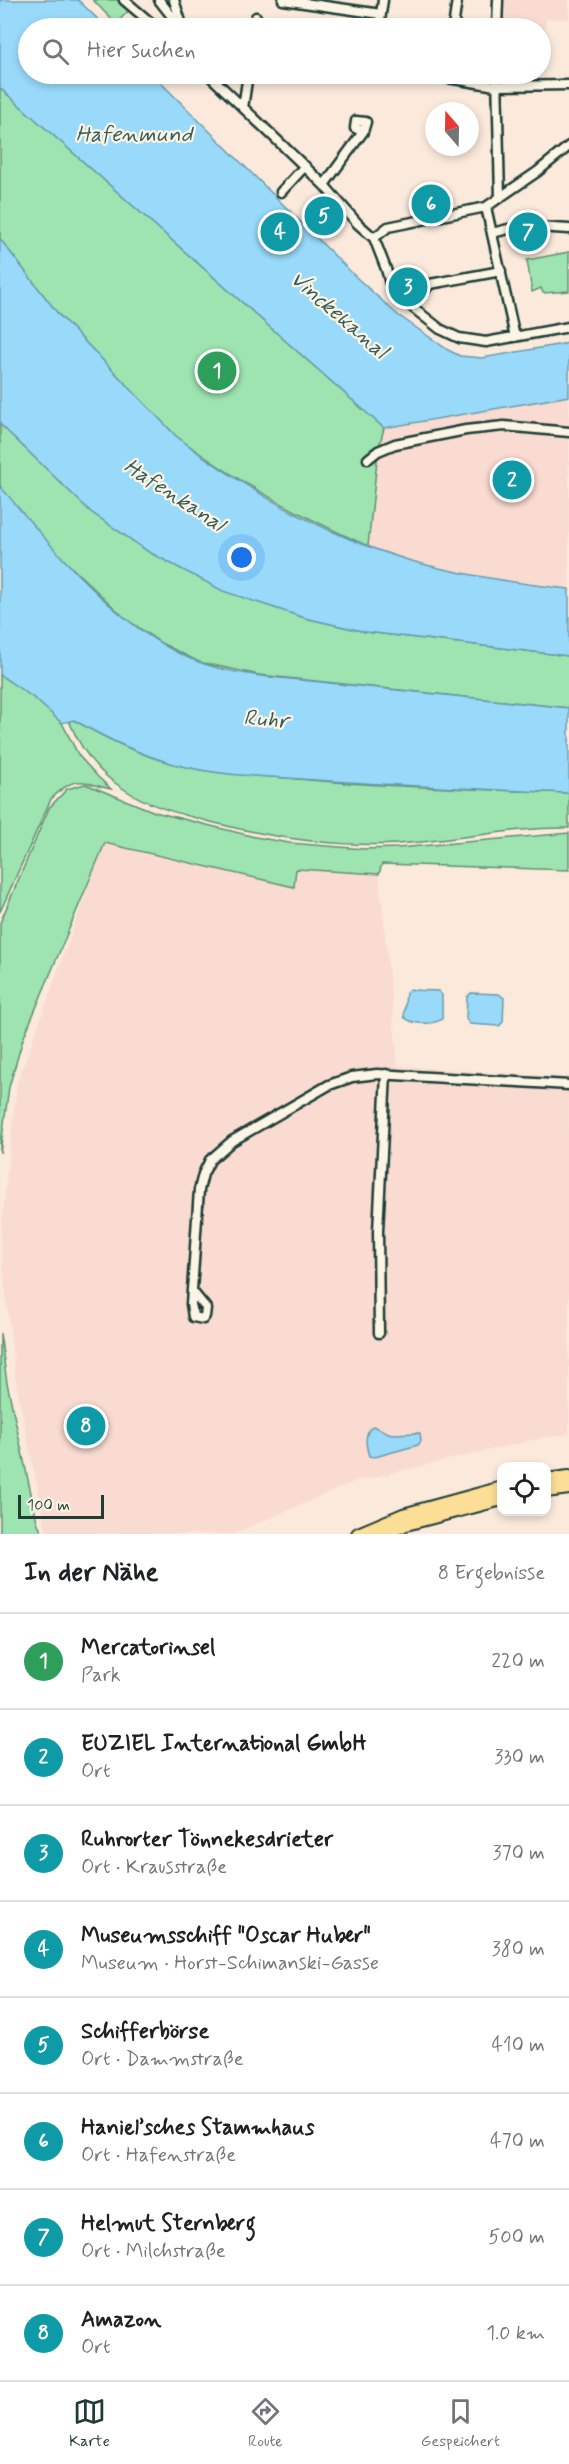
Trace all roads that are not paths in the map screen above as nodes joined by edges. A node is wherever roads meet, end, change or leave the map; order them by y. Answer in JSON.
{"nodes":[{"id":1,"x":124,"y":0,"type":"edge"},
{"id":2,"x":159,"y":0,"type":"edge"},
{"id":3,"x":174,"y":0,"type":"edge"},
{"id":4,"x":283,"y":0,"type":"edge"},
{"id":5,"x":383,"y":0,"type":"edge"},
{"id":6,"x":457,"y":0,"type":"edge"},
{"id":7,"x":498,"y":0,"type":"edge"},
{"id":8,"x":381,"y":14,"type":"junction"},
{"id":9,"x":145,"y":18,"type":"edge"},
{"id":10,"x":174,"y":18,"type":"edge"},
{"id":11,"x":179,"y":18,"type":"edge"},
{"id":12,"x":380,"y":18,"type":"edge"},
{"id":13,"x":454,"y":18,"type":"edge"},
{"id":14,"x":498,"y":18,"type":"edge"},
{"id":15,"x":218,"y":84,"type":"edge"},
{"id":16,"x":247,"y":84,"type":"edge"},
{"id":17,"x":487,"y":84,"type":"edge"},
{"id":18,"x":569,"y":85,"type":"edge"},
{"id":19,"x":496,"y":86,"type":"junction"},
{"id":20,"x":243,"y":108,"type":"junction"},
{"id":21,"x":363,"y":132,"type":"dead end"},
{"id":22,"x":569,"y":146,"type":"edge"},
{"id":23,"x":305,"y":166,"type":"junction"},
{"id":24,"x":324,"y":185,"type":"junction"},
{"id":25,"x":281,"y":192,"type":"dead end"},
{"id":26,"x":500,"y":198,"type":"junction"},
{"id":27,"x":486,"y":207,"type":"junction"},
{"id":28,"x":569,"y":229,"type":"edge"},
{"id":29,"x":492,"y":233,"type":"junction"},
{"id":30,"x":375,"y":241,"type":"junction"},
{"id":31,"x":501,"y":271,"type":"junction"},
{"id":32,"x":411,"y":306,"type":"junction"},
{"id":33,"x":569,"y":327,"type":"edge"},
{"id":34,"x":515,"y":337,"type":"junction"},
{"id":35,"x":569,"y":432,"type":"edge"},
{"id":36,"x":368,"y":459,"type":"dead end"},
{"id":37,"x":386,"y":1074,"type":"junction"},
{"id":38,"x":569,"y":1085,"type":"edge"},
{"id":39,"x":192,"y":1292,"type":"junction"},
{"id":40,"x":379,"y":1333,"type":"dead end"},
{"id":41,"x":569,"y":1478,"type":"edge"},
{"id":42,"x":551,"y":1480,"type":"edge"},
{"id":43,"x":569,"y":1488,"type":"edge"},
{"id":44,"x":497,"y":1489,"type":"edge"},
{"id":45,"x":551,"y":1490,"type":"edge"},
{"id":46,"x":497,"y":1500,"type":"edge"},
{"id":47,"x":358,"y":1534,"type":"edge"},
{"id":48,"x":383,"y":1534,"type":"edge"}],
"edges":[{"from":1,"to":9,"type":"street"},
{"from":2,"to":10,"type":"street"},
{"from":3,"to":11,"type":"street"},
{"from":4,"to":8,"type":"street"},
{"from":5,"to":8,"type":"street"},
{"from":6,"to":13,"type":"street"},
{"from":7,"to":14,"type":"street"},
{"from":8,"to":12,"type":"street"},
{"from":15,"to":20,"type":"street"},
{"from":16,"to":20,"type":"street"},
{"from":17,"to":19,"type":"street"},
{"from":18,"to":19,"type":"street"},
{"from":19,"to":26,"type":"street"},
{"from":20,"to":23,"type":"street"},
{"from":21,"to":24,"type":"street"},
{"from":22,"to":26,"type":"street"},
{"from":23,"to":24,"type":"street"},
{"from":23,"to":25,"type":"street"},
{"from":24,"to":30,"type":"street"},
{"from":26,"to":27,"type":"street"},
{"from":27,"to":29,"type":"street"},
{"from":27,"to":30,"type":"street"},
{"from":28,"to":29,"type":"street"},
{"from":29,"to":31,"type":"street"},
{"from":30,"to":32,"type":"street"},
{"from":31,"to":32,"type":"street"},
{"from":31,"to":34,"type":"street"},
{"from":32,"to":34,"type":"street"},
{"from":33,"to":34,"type":"street"},
{"from":35,"to":36,"type":"street"},
{"from":37,"to":38,"type":"street"},
{"from":37,"to":39,"type":"street"},
{"from":37,"to":40,"type":"street"},
{"from":39,"to":39,"type":"street"},
{"from":41,"to":42,"type":"highway"},
{"from":43,"to":45,"type":"highway"},
{"from":44,"to":47,"type":"highway"},
{"from":46,"to":48,"type":"highway"}]}
